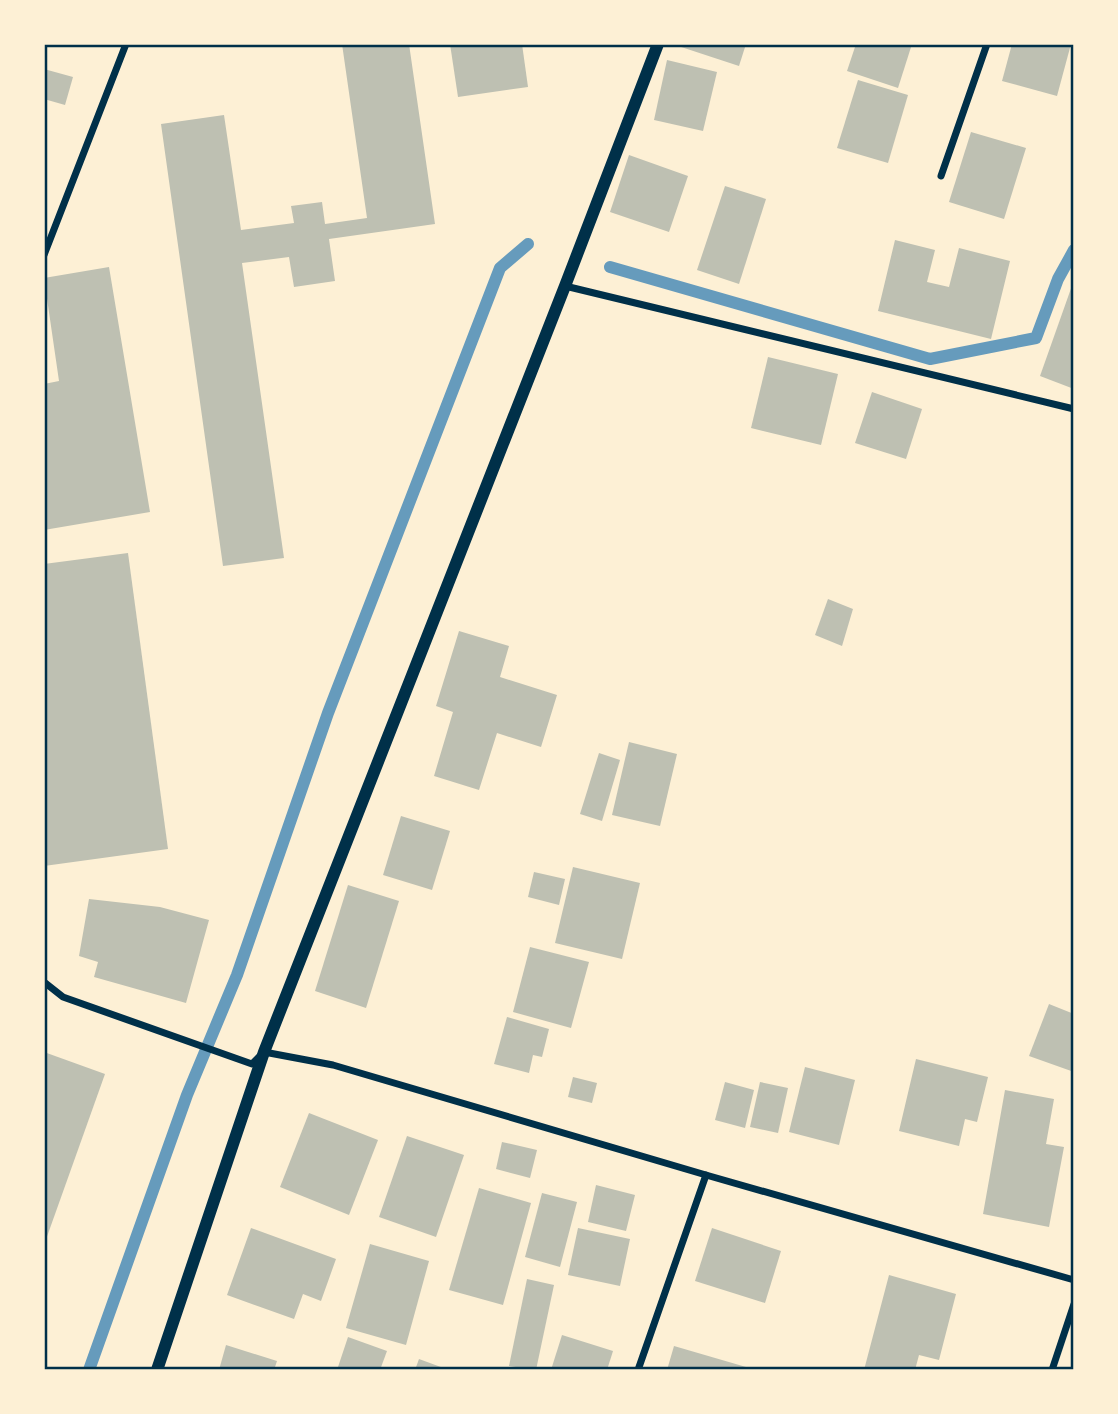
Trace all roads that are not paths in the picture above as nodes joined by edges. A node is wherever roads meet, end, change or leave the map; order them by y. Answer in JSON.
{"nodes":[{"id":1,"x":126,"y":44,"type":"edge"},
{"id":2,"x":658,"y":44,"type":"edge"},
{"id":3,"x":987,"y":44,"type":"edge"},
{"id":4,"x":941,"y":176,"type":"dead end"},
{"id":5,"x":44,"y":255,"type":"edge"},
{"id":6,"x":565,"y":286,"type":"junction"},
{"id":7,"x":1074,"y":409,"type":"edge"},
{"id":8,"x":44,"y":982,"type":"edge"},
{"id":9,"x":264,"y":1052,"type":"junction"},
{"id":10,"x":706,"y":1175,"type":"junction"},
{"id":11,"x":1074,"y":1280,"type":"edge"},
{"id":12,"x":1074,"y":1304,"type":"edge"},
{"id":13,"x":157,"y":1370,"type":"edge"},
{"id":14,"x":638,"y":1370,"type":"edge"},
{"id":15,"x":1052,"y":1370,"type":"edge"}],
"edges":[{"from":1,"to":5,"type":"street"},
{"from":2,"to":6,"type":"street"},
{"from":3,"to":4,"type":"street"},
{"from":6,"to":7,"type":"street"},
{"from":6,"to":9,"type":"street"},
{"from":8,"to":9,"type":"street"},
{"from":9,"to":10,"type":"street"},
{"from":9,"to":13,"type":"street"},
{"from":10,"to":11,"type":"street"},
{"from":10,"to":14,"type":"street"},
{"from":12,"to":15,"type":"street"}]}
